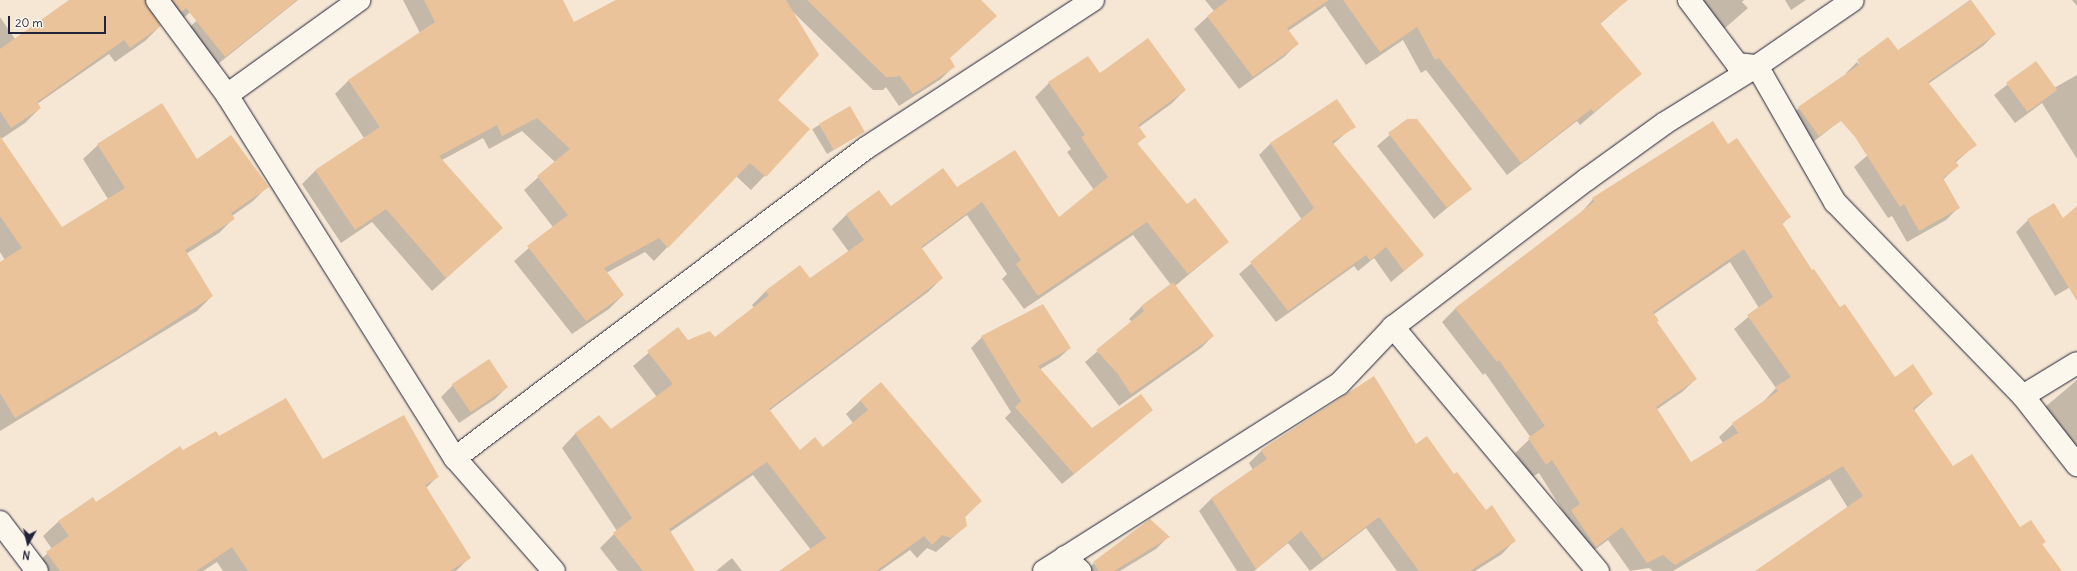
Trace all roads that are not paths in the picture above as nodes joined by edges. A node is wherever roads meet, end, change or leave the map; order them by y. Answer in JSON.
{"nodes":[{"id":1,"x":157,"y":0,"type":"edge"},
{"id":2,"x":359,"y":0,"type":"edge"},
{"id":3,"x":1093,"y":0,"type":"edge"},
{"id":4,"x":1688,"y":0,"type":"edge"},
{"id":5,"x":1853,"y":0,"type":"edge"},
{"id":6,"x":1757,"y":66,"type":"junction"},
{"id":7,"x":227,"y":94,"type":"junction"},
{"id":8,"x":1393,"y":327,"type":"junction"},
{"id":9,"x":2077,"y":362,"type":"edge"},
{"id":10,"x":2023,"y":396,"type":"junction"},
{"id":11,"x":455,"y":458,"type":"junction"},
{"id":12,"x":2077,"y":465,"type":"edge"},
{"id":13,"x":0,"y":522,"type":"edge"},
{"id":14,"x":1072,"y":564,"type":"edge"},
{"id":15,"x":37,"y":571,"type":"edge"},
{"id":16,"x":554,"y":571,"type":"edge"},
{"id":17,"x":1044,"y":571,"type":"edge"},
{"id":18,"x":1598,"y":571,"type":"edge"}],
"edges":[{"from":1,"to":7,"type":"street"},
{"from":2,"to":7,"type":"street"},
{"from":3,"to":11,"type":"street"},
{"from":4,"to":6,"type":"street"},
{"from":5,"to":6,"type":"street"},
{"from":6,"to":8,"type":"street"},
{"from":6,"to":10,"type":"street"},
{"from":7,"to":11,"type":"street"},
{"from":8,"to":14,"type":"street"},
{"from":8,"to":18,"type":"street"},
{"from":9,"to":10,"type":"street"},
{"from":10,"to":12,"type":"street"},
{"from":11,"to":16,"type":"street"},
{"from":13,"to":15,"type":"street"},
{"from":14,"to":17,"type":"street"}]}
